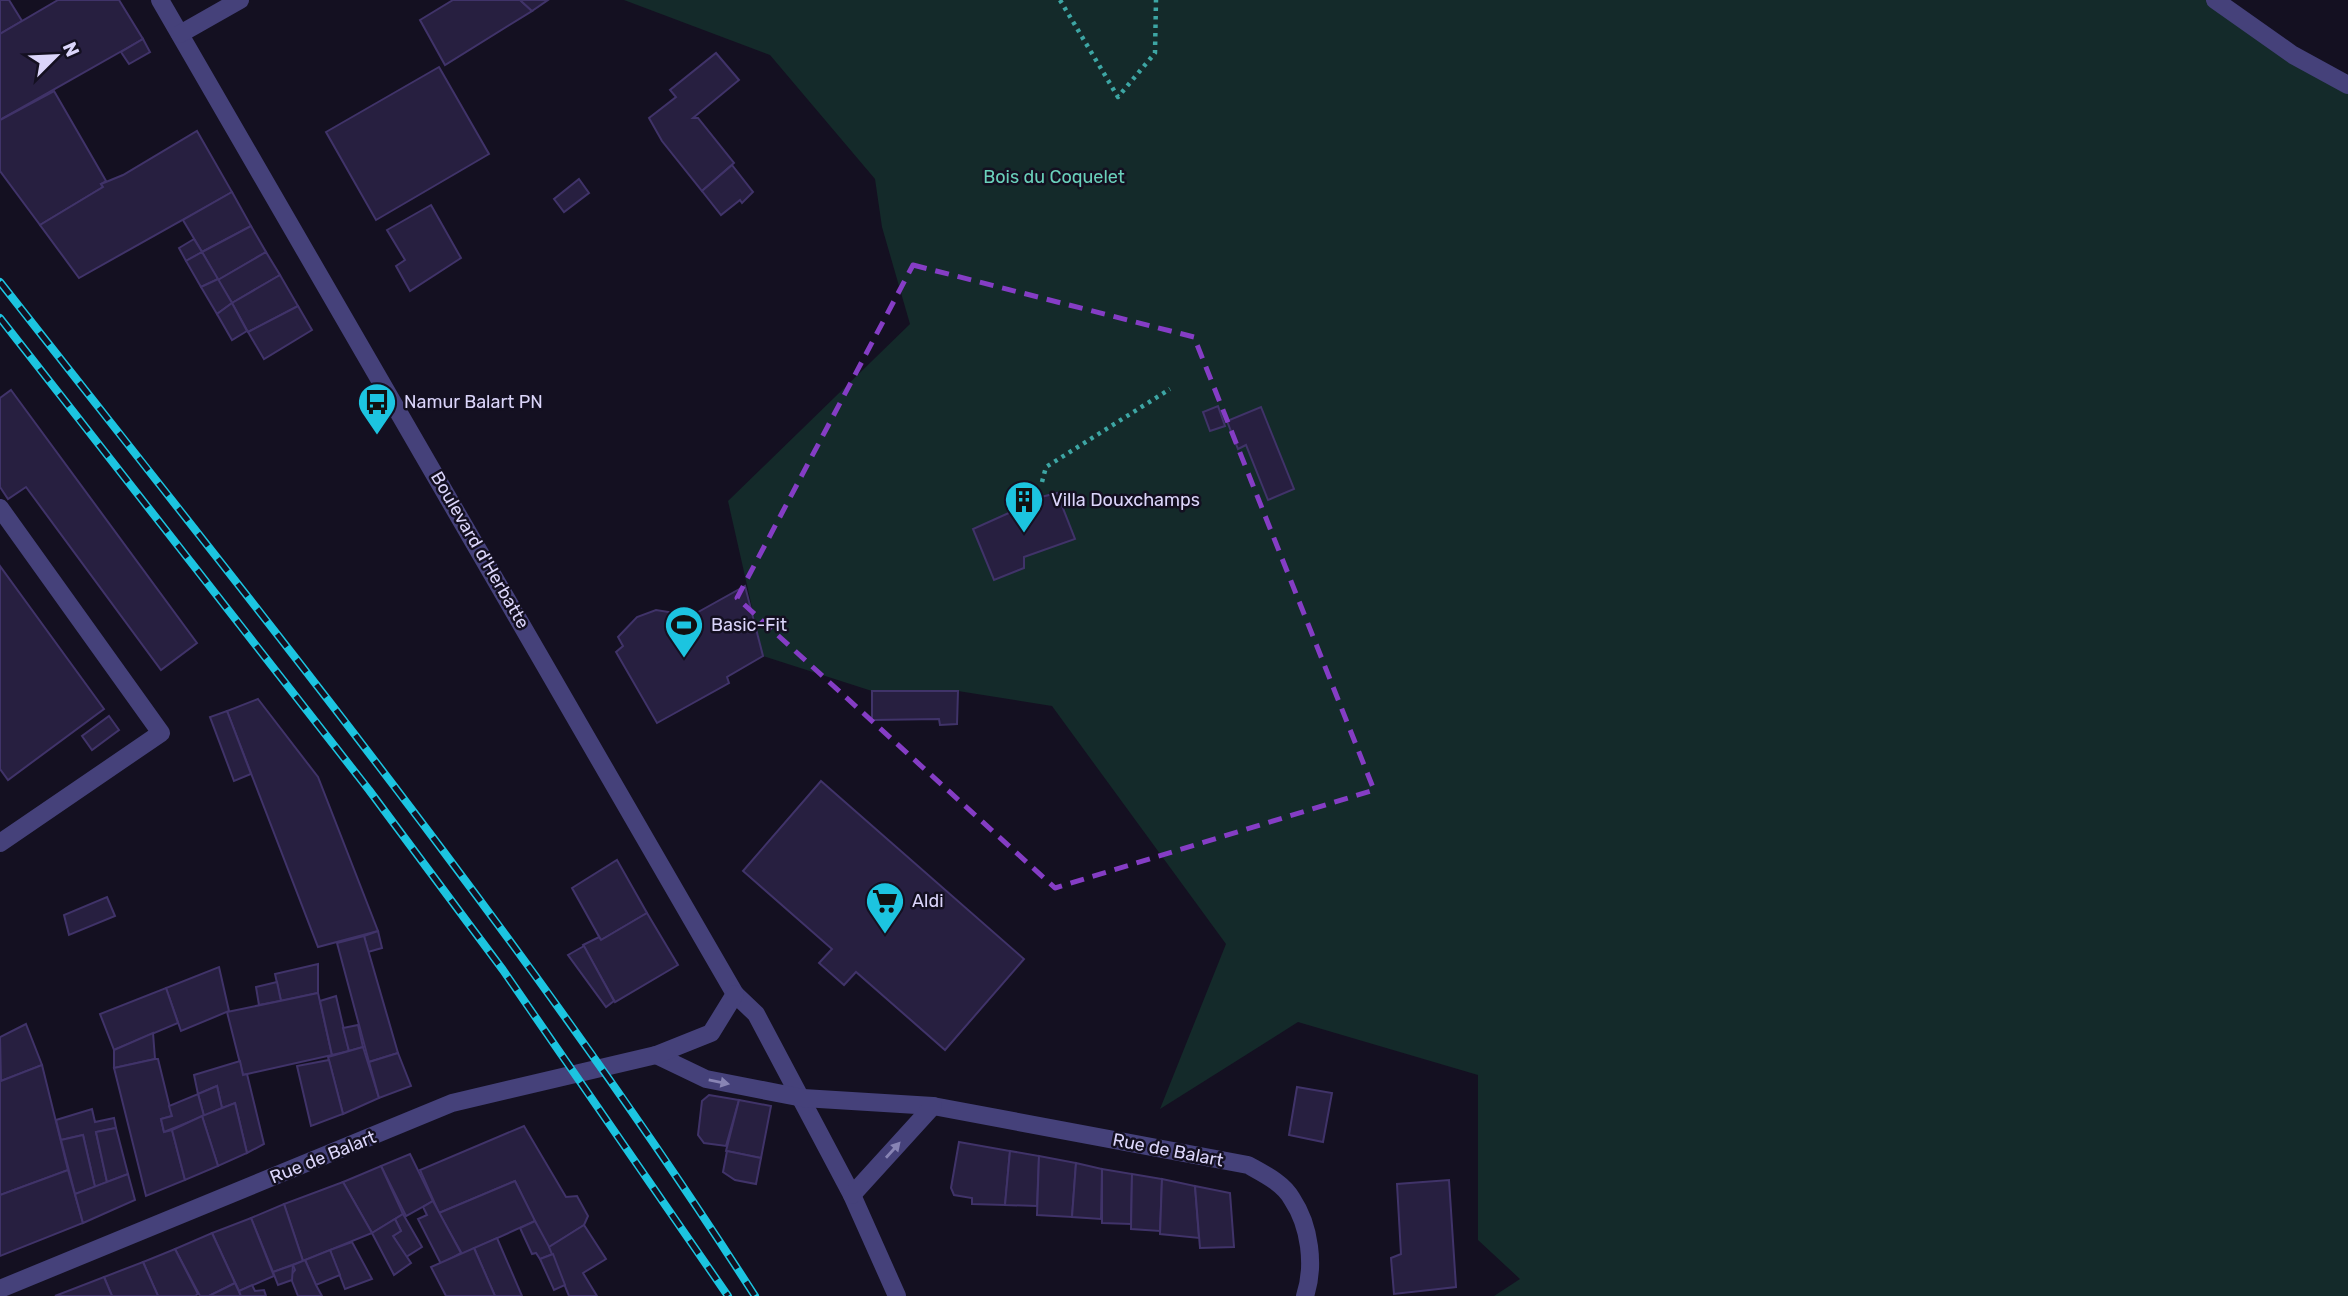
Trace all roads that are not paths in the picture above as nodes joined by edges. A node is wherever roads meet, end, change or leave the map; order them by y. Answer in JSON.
{"nodes":[{"id":1,"x":160,"y":0,"type":"edge"},
{"id":2,"x":240,"y":0,"type":"edge"},
{"id":3,"x":2215,"y":0,"type":"edge"},
{"id":4,"x":180,"y":34,"type":"junction"},
{"id":5,"x":2348,"y":85,"type":"edge"},
{"id":6,"x":0,"y":508,"type":"edge"},
{"id":7,"x":0,"y":844,"type":"edge"},
{"id":8,"x":735,"y":994,"type":"junction"},
{"id":9,"x":656,"y":1055,"type":"junction"},
{"id":10,"x":803,"y":1098,"type":"junction"},
{"id":11,"x":933,"y":1106,"type":"junction"},
{"id":12,"x":852,"y":1195,"type":"junction"},
{"id":13,"x":0,"y":1289,"type":"edge"},
{"id":14,"x":897,"y":1296,"type":"edge"},
{"id":15,"x":1305,"y":1296,"type":"edge"}],
"edges":[{"from":1,"to":4,"type":"street","name":"Boulevard d'Herbatte"},
{"from":2,"to":4,"type":"street"},
{"from":3,"to":5,"type":"street"},
{"from":4,"to":8,"type":"street","name":"Boulevard d'Herbatte"},
{"from":6,"to":7,"type":"street"},
{"from":8,"to":9,"type":"street","name":"Rue de Balart"},
{"from":8,"to":10,"type":"street","name":"Boulevard d'Herbatte"},
{"from":9,"to":10,"type":"street","name":"Rue de Balart","one_way":true},
{"from":9,"to":13,"type":"street","name":"Rue de Balart"},
{"from":10,"to":11,"type":"street","name":"Rue de Balart"},
{"from":10,"to":12,"type":"street","name":"Boulevard d'Herbatte"},
{"from":12,"to":11,"type":"street","one_way":true},
{"from":11,"to":15,"type":"street","name":"Rue de Balart"},
{"from":12,"to":14,"type":"street","name":"Boulevard d'Herbatte"}]}
